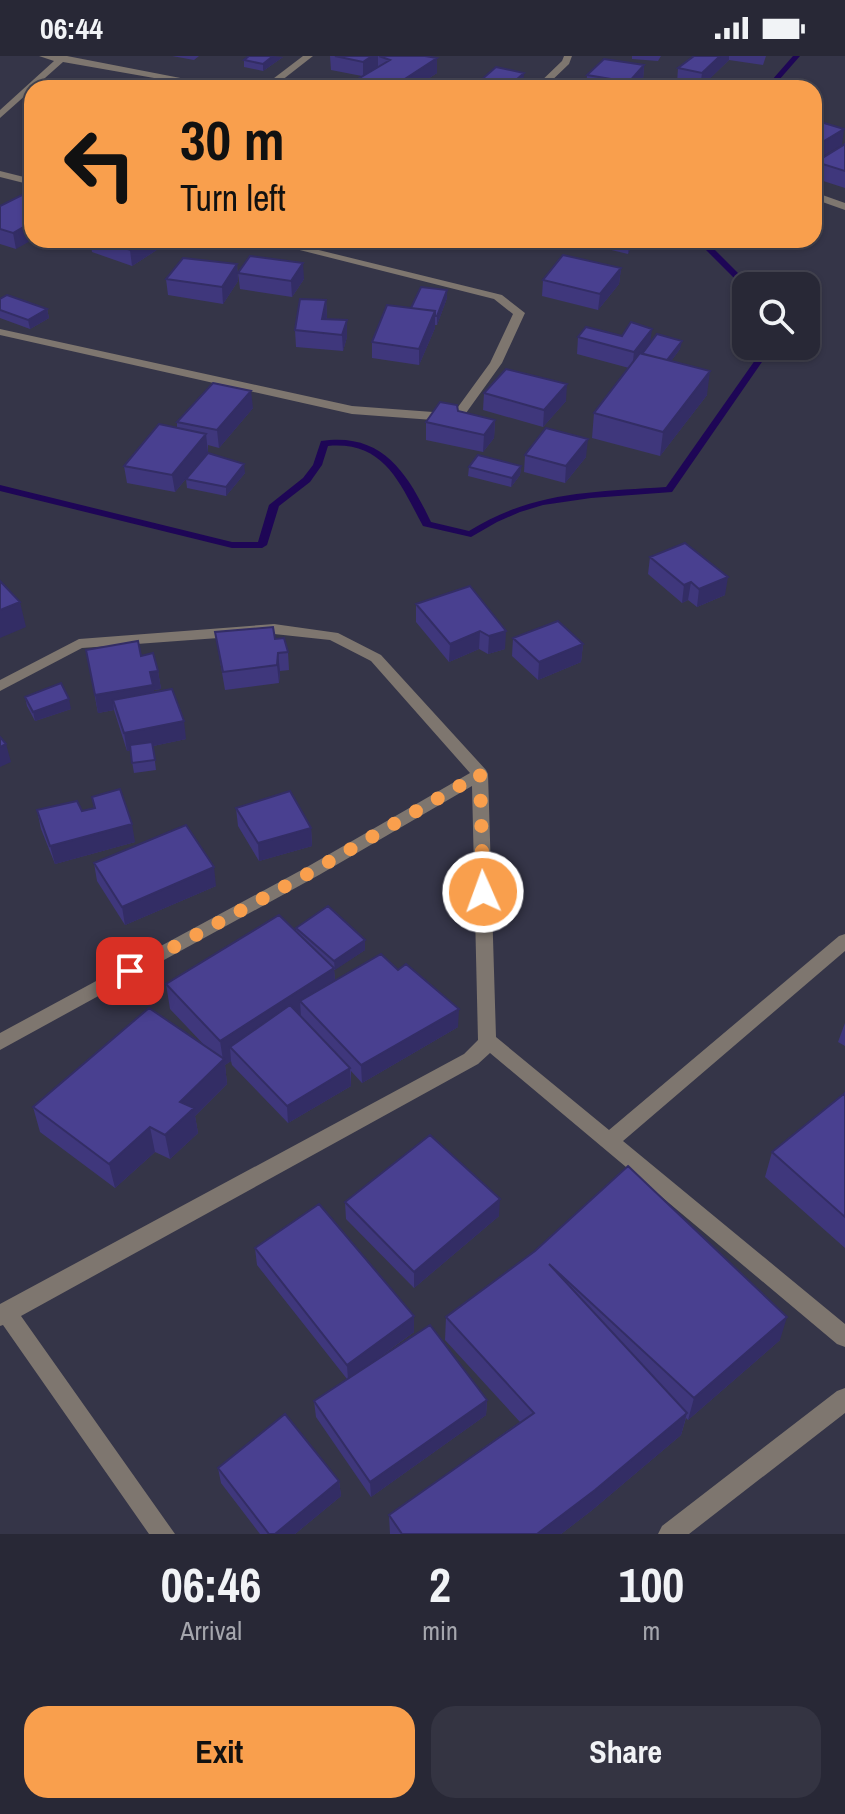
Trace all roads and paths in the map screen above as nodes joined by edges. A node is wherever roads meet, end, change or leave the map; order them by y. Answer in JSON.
{"nodes":[{"id":1,"x":43,"y":56,"type":"edge"},
{"id":2,"x":309,"y":56,"type":"edge"},
{"id":3,"x":568,"y":56,"type":"edge"},
{"id":4,"x":61,"y":58,"type":"edge"},
{"id":5,"x":37,"y":80,"type":"edge"},
{"id":6,"x":183,"y":80,"type":"edge"},
{"id":7,"x":277,"y":80,"type":"edge"},
{"id":8,"x":546,"y":80,"type":"edge"},
{"id":9,"x":24,"y":93,"type":"edge"},
{"id":10,"x":0,"y":115,"type":"edge"},
{"id":11,"x":0,"y":174,"type":"edge"},
{"id":12,"x":24,"y":180,"type":"edge"},
{"id":13,"x":822,"y":198,"type":"edge"},
{"id":14,"x":845,"y":207,"type":"edge"},
{"id":15,"x":298,"y":248,"type":"edge"},
{"id":16,"x":0,"y":332,"type":"edge"},
{"id":17,"x":0,"y":686,"type":"edge"},
{"id":18,"x":480,"y":774,"type":"junction"},
{"id":19,"x":845,"y":941,"type":"edge"},
{"id":20,"x":487,"y":1040,"type":"junction"},
{"id":21,"x":0,"y":1042,"type":"edge"},
{"id":22,"x":610,"y":1141,"type":"junction"},
{"id":23,"x":3,"y":1314,"type":"edge"},
{"id":24,"x":845,"y":1337,"type":"edge"},
{"id":25,"x":845,"y":1399,"type":"edge"},
{"id":26,"x":163,"y":1534,"type":"edge"},
{"id":27,"x":670,"y":1534,"type":"edge"}],
"edges":[{"from":1,"to":4,"type":"street"},
{"from":2,"to":7,"type":"street"},
{"from":3,"to":8,"type":"street"},
{"from":4,"to":5,"type":"street"},
{"from":4,"to":6,"type":"street"},
{"from":9,"to":10,"type":"street"},
{"from":11,"to":12,"type":"street"},
{"from":13,"to":14,"type":"street"},
{"from":15,"to":16,"type":"street"},
{"from":17,"to":18,"type":"street"},
{"from":18,"to":20,"type":"street"},
{"from":18,"to":21,"type":"street"},
{"from":19,"to":22,"type":"street"},
{"from":20,"to":22,"type":"street"},
{"from":20,"to":23,"type":"street"},
{"from":22,"to":24,"type":"street"},
{"from":23,"to":26,"type":"street"},
{"from":25,"to":27,"type":"street"}]}
